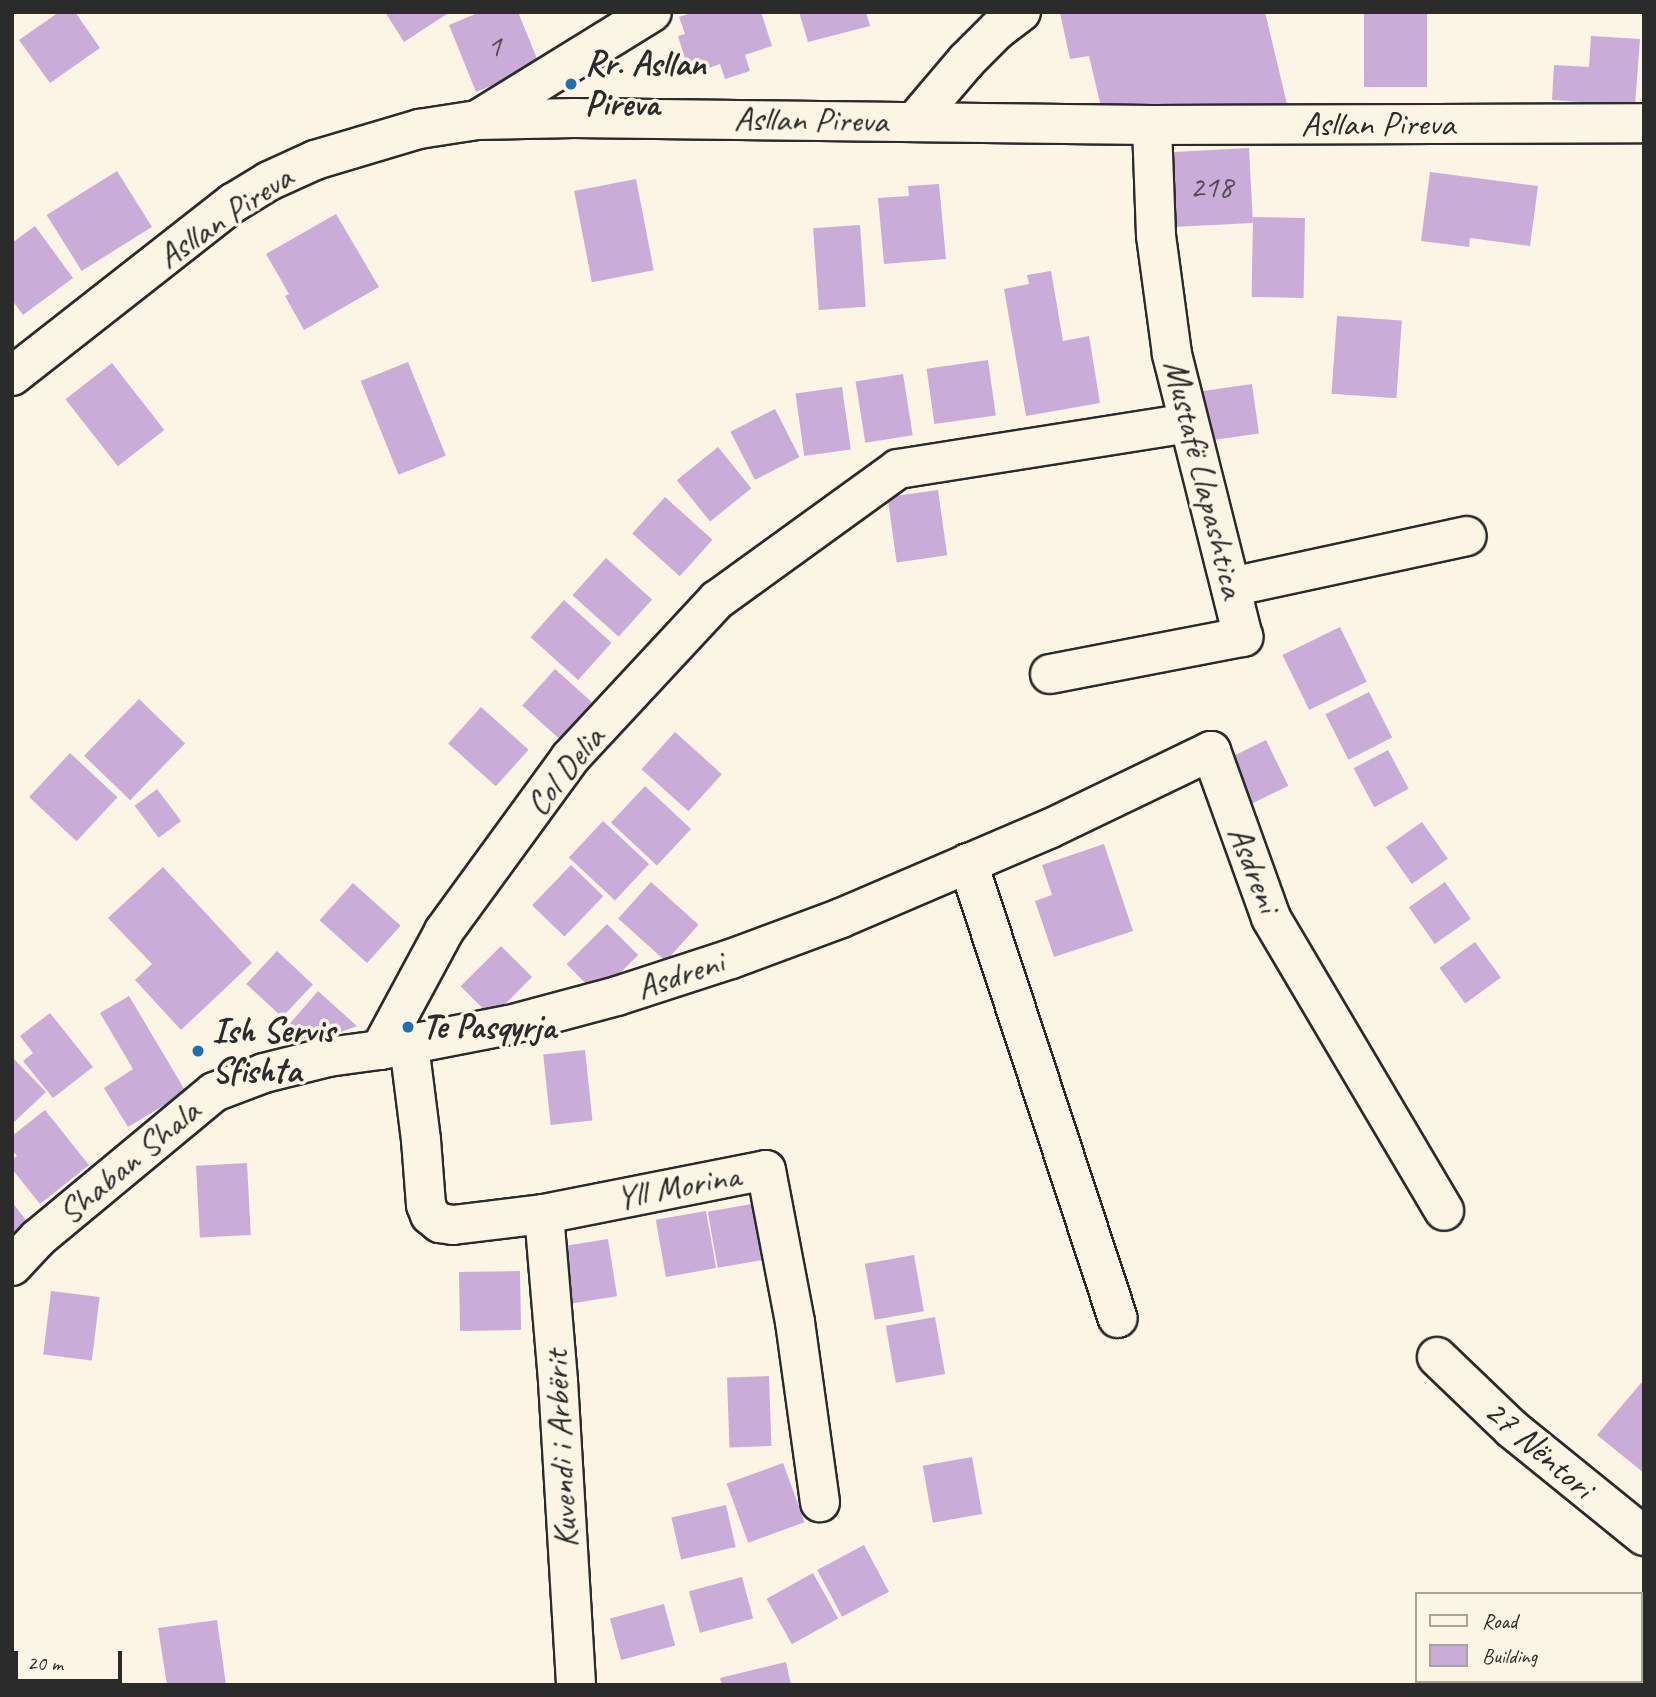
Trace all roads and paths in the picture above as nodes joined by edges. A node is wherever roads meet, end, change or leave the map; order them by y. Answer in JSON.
{"nodes":[{"id":1,"x":652,"y":12,"type":"edge"},
{"id":2,"x":1021,"y":12,"type":"edge"},
{"id":3,"x":477,"y":120,"type":"junction"},
{"id":4,"x":915,"y":121,"type":"junction"},
{"id":5,"x":1644,"y":123,"type":"edge"},
{"id":6,"x":1152,"y":125,"type":"junction"},
{"id":7,"x":12,"y":376,"type":"edge"},
{"id":8,"x":1188,"y":423,"type":"junction"},
{"id":9,"x":1467,"y":536,"type":"dead end"},
{"id":10,"x":1231,"y":587,"type":"junction"},
{"id":11,"x":1050,"y":674,"type":"dead end"},
{"id":12,"x":968,"y":863,"type":"junction"},
{"id":13,"x":394,"y":1048,"type":"junction"},
{"id":14,"x":1444,"y":1211,"type":"dead end"},
{"id":15,"x":544,"y":1214,"type":"junction"},
{"id":16,"x":12,"y":1266,"type":"edge"},
{"id":17,"x":1118,"y":1318,"type":"dead end"},
{"id":18,"x":1437,"y":1357,"type":"dead end"},
{"id":19,"x":820,"y":1502,"type":"dead end"},
{"id":20,"x":1644,"y":1536,"type":"edge"},
{"id":21,"x":576,"y":1685,"type":"edge"}],
"edges":[{"from":1,"to":3,"type":"street"},
{"from":2,"to":4,"type":"street"},
{"from":3,"to":4,"type":"street","name":"Asllan Pireva"},
{"from":3,"to":7,"type":"street","name":"Asllan Pireva"},
{"from":4,"to":6,"type":"street","name":"Asllan Pireva"},
{"from":5,"to":6,"type":"street","name":"Asllan Pireva"},
{"from":6,"to":8,"type":"street","name":"Mustafë Llapashtica"},
{"from":8,"to":10,"type":"street","name":"Mustafë Llapashtica"},
{"from":8,"to":13,"type":"street","name":"Col Delia"},
{"from":9,"to":10,"type":"street"},
{"from":10,"to":11,"type":"street","name":"Mustafë Llapashtica"},
{"from":12,"to":13,"type":"street","name":"Asdreni"},
{"from":12,"to":14,"type":"street","name":"Asdreni"},
{"from":12,"to":17,"type":"street"},
{"from":13,"to":15,"type":"street","name":"Yll Morina"},
{"from":13,"to":16,"type":"street","name":"Shaban Shala"},
{"from":15,"to":19,"type":"street","name":"Yll Morina"},
{"from":15,"to":21,"type":"street","name":"Kuvendi i Arbërit"},
{"from":18,"to":20,"type":"street","name":"27 Nëntori"}]}
